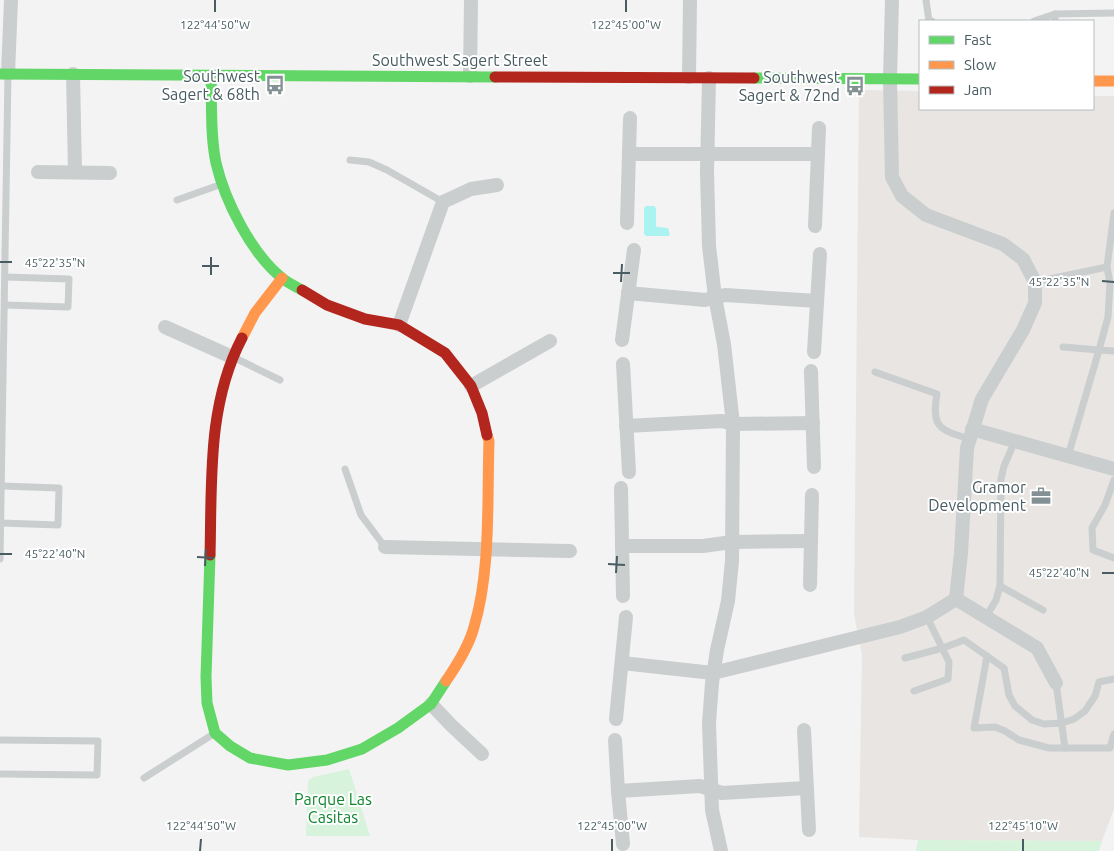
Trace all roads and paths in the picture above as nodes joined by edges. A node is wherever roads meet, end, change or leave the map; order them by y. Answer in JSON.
{"nodes":[{"id":1,"x":11,"y":0,"type":"edge"},
{"id":2,"x":471,"y":0,"type":"edge"},
{"id":3,"x":690,"y":0,"type":"edge"},
{"id":4,"x":892,"y":0,"type":"edge"},
{"id":5,"x":926,"y":0,"type":"edge"},
{"id":6,"x":1114,"y":14,"type":"edge"},
{"id":7,"x":1055,"y":17,"type":"edge"},
{"id":8,"x":929,"y":20,"type":"edge"},
{"id":9,"x":1039,"y":20,"type":"edge"},
{"id":10,"x":4,"y":74,"type":"edge"},
{"id":11,"x":73,"y":74,"type":"junction"},
{"id":12,"x":211,"y":75,"type":"junction"},
{"id":13,"x":470,"y":76,"type":"junction"},
{"id":14,"x":689,"y":78,"type":"junction"},
{"id":15,"x":709,"y":78,"type":"junction"},
{"id":16,"x":890,"y":79,"type":"junction"},
{"id":17,"x":919,"y":79,"type":"edge"},
{"id":18,"x":1094,"y":81,"type":"edge"},
{"id":19,"x":1114,"y":81,"type":"edge"},
{"id":20,"x":630,"y":118,"type":"dead end"},
{"id":21,"x":819,"y":128,"type":"dead end"},
{"id":22,"x":629,"y":154,"type":"junction"},
{"id":23,"x":708,"y":154,"type":"junction"},
{"id":24,"x":818,"y":154,"type":"junction"},
{"id":25,"x":350,"y":160,"type":"dead end"},
{"id":26,"x":38,"y":172,"type":"dead end"},
{"id":27,"x":75,"y":172,"type":"junction"},
{"id":28,"x":110,"y":173,"type":"dead end"},
{"id":29,"x":222,"y":184,"type":"junction"},
{"id":30,"x":497,"y":185,"type":"dead end"},
{"id":31,"x":177,"y":200,"type":"dead end"},
{"id":32,"x":443,"y":202,"type":"junction"},
{"id":33,"x":1114,"y":213,"type":"edge"},
{"id":34,"x":627,"y":223,"type":"dead end"},
{"id":35,"x":815,"y":226,"type":"dead end"},
{"id":36,"x":634,"y":250,"type":"dead end"},
{"id":37,"x":820,"y":254,"type":"dead end"},
{"id":38,"x":1106,"y":267,"type":"junction"},
{"id":39,"x":5,"y":277,"type":"junction"},
{"id":40,"x":282,"y":278,"type":"junction"},
{"id":41,"x":1035,"y":282,"type":"junction"},
{"id":42,"x":628,"y":293,"type":"junction"},
{"id":43,"x":715,"y":297,"type":"junction"},
{"id":44,"x":817,"y":301,"type":"junction"},
{"id":45,"x":5,"y":305,"type":"junction"},
{"id":46,"x":400,"y":325,"type":"junction"},
{"id":47,"x":165,"y":327,"type":"dead end"},
{"id":48,"x":622,"y":340,"type":"dead end"},
{"id":49,"x":550,"y":341,"type":"dead end"},
{"id":50,"x":1063,"y":347,"type":"dead end"},
{"id":51,"x":1100,"y":350,"type":"junction"},
{"id":52,"x":1114,"y":351,"type":"edge"},
{"id":53,"x":814,"y":352,"type":"dead end"},
{"id":54,"x":232,"y":357,"type":"junction"},
{"id":55,"x":623,"y":364,"type":"dead end"},
{"id":56,"x":811,"y":371,"type":"dead end"},
{"id":57,"x":875,"y":372,"type":"dead end"},
{"id":58,"x":280,"y":380,"type":"dead end"},
{"id":59,"x":471,"y":386,"type":"junction"},
{"id":60,"x":813,"y":423,"type":"junction"},
{"id":61,"x":733,"y":424,"type":"junction"},
{"id":62,"x":626,"y":426,"type":"junction"},
{"id":63,"x":971,"y":434,"type":"junction"},
{"id":64,"x":1015,"y":441,"type":"junction"},
{"id":65,"x":1068,"y":456,"type":"junction"},
{"id":66,"x":814,"y":468,"type":"dead end"},
{"id":67,"x":345,"y":469,"type":"dead end"},
{"id":68,"x":1114,"y":469,"type":"edge"},
{"id":69,"x":629,"y":472,"type":"dead end"},
{"id":70,"x":1114,"y":480,"type":"edge"},
{"id":71,"x":2,"y":486,"type":"junction"},
{"id":72,"x":622,"y":488,"type":"dead end"},
{"id":73,"x":812,"y":495,"type":"dead end"},
{"id":74,"x":2,"y":523,"type":"junction"},
{"id":75,"x":811,"y":541,"type":"junction"},
{"id":76,"x":732,"y":542,"type":"junction"},
{"id":77,"x":622,"y":546,"type":"junction"},
{"id":78,"x":385,"y":547,"type":"joint"},
{"id":79,"x":486,"y":548,"type":"junction"},
{"id":80,"x":570,"y":551,"type":"dead end"},
{"id":81,"x":1114,"y":558,"type":"edge"},
{"id":82,"x":0,"y":559,"type":"edge"},
{"id":83,"x":810,"y":585,"type":"dead end"},
{"id":84,"x":1000,"y":586,"type":"junction"},
{"id":85,"x":623,"y":596,"type":"dead end"},
{"id":86,"x":956,"y":599,"type":"junction"},
{"id":87,"x":1043,"y":610,"type":"dead end"},
{"id":88,"x":927,"y":617,"type":"junction"},
{"id":89,"x":626,"y":618,"type":"dead end"},
{"id":90,"x":986,"y":618,"type":"junction"},
{"id":91,"x":943,"y":648,"type":"junction"},
{"id":92,"x":986,"y":656,"type":"junction"},
{"id":93,"x":905,"y":658,"type":"dead end"},
{"id":94,"x":622,"y":663,"type":"junction"},
{"id":95,"x":713,"y":672,"type":"junction"},
{"id":96,"x":1114,"y":679,"type":"edge"},
{"id":97,"x":1056,"y":683,"type":"joint"},
{"id":98,"x":914,"y":690,"type":"dead end"},
{"id":99,"x":431,"y":704,"type":"junction"},
{"id":100,"x":616,"y":718,"type":"dead end"},
{"id":101,"x":1062,"y":723,"type":"junction"},
{"id":102,"x":804,"y":730,"type":"dead end"},
{"id":103,"x":215,"y":732,"type":"junction"},
{"id":104,"x":1114,"y":734,"type":"edge"},
{"id":105,"x":0,"y":740,"type":"edge"},
{"id":106,"x":615,"y":740,"type":"dead end"},
{"id":107,"x":1065,"y":748,"type":"junction"},
{"id":108,"x":482,"y":754,"type":"dead end"},
{"id":109,"x":0,"y":774,"type":"edge"},
{"id":110,"x":144,"y":778,"type":"dead end"},
{"id":111,"x":806,"y":788,"type":"junction"},
{"id":112,"x":711,"y":790,"type":"junction"},
{"id":113,"x":618,"y":791,"type":"junction"},
{"id":114,"x":809,"y":830,"type":"dead end"},
{"id":115,"x":623,"y":844,"type":"dead end"},
{"id":116,"x":721,"y":851,"type":"edge"}],
"edges":[{"from":1,"to":10,"type":"street"},
{"from":2,"to":13,"type":"street"},
{"from":3,"to":14,"type":"street"},
{"from":4,"to":16,"type":"street"},
{"from":5,"to":8,"type":"lane"},
{"from":6,"to":7,"type":"lane"},
{"from":7,"to":9,"type":"lane"},
{"from":10,"to":11,"type":"street","name":"Southwest Sagert Street"},
{"from":10,"to":39,"type":"lane"},
{"from":11,"to":12,"type":"street","name":"Southwest Sagert Street"},
{"from":11,"to":27,"type":"street"},
{"from":12,"to":13,"type":"street","name":"Southwest Sagert Street"},
{"from":12,"to":29,"type":"street"},
{"from":13,"to":14,"type":"street","name":"Southwest Sagert Street"},
{"from":14,"to":15,"type":"street","name":"Southwest Sagert Street"},
{"from":15,"to":16,"type":"street","name":"Southwest Sagert Street"},
{"from":15,"to":23,"type":"street"},
{"from":16,"to":17,"type":"street","name":"Southwest Sagert Street"},
{"from":16,"to":41,"type":"street"},
{"from":18,"to":19,"type":"street"},
{"from":20,"to":22,"type":"street"},
{"from":21,"to":24,"type":"street"},
{"from":22,"to":23,"type":"street"},
{"from":22,"to":34,"type":"street"},
{"from":23,"to":24,"type":"street"},
{"from":23,"to":43,"type":"street"},
{"from":24,"to":35,"type":"street"},
{"from":25,"to":32,"type":"lane"},
{"from":26,"to":27,"type":"street"},
{"from":27,"to":28,"type":"street"},
{"from":29,"to":31,"type":"lane"},
{"from":29,"to":40,"type":"street"},
{"from":30,"to":32,"type":"street"},
{"from":32,"to":46,"type":"street"},
{"from":33,"to":38,"type":"lane"},
{"from":36,"to":42,"type":"street"},
{"from":37,"to":44,"type":"street"},
{"from":38,"to":41,"type":"lane"},
{"from":38,"to":51,"type":"lane"},
{"from":39,"to":45,"type":"lane"},
{"from":39,"to":45,"type":"lane"},
{"from":40,"to":46,"type":"street"},
{"from":40,"to":54,"type":"street"},
{"from":41,"to":63,"type":"street"},
{"from":42,"to":43,"type":"street"},
{"from":42,"to":48,"type":"street"},
{"from":43,"to":44,"type":"street"},
{"from":43,"to":61,"type":"street"},
{"from":44,"to":53,"type":"street"},
{"from":45,"to":71,"type":"lane"},
{"from":46,"to":59,"type":"street"},
{"from":47,"to":54,"type":"street"},
{"from":49,"to":59,"type":"street"},
{"from":50,"to":51,"type":"lane"},
{"from":51,"to":52,"type":"lane"},
{"from":51,"to":65,"type":"lane"},
{"from":54,"to":58,"type":"lane"},
{"from":54,"to":103,"type":"street"},
{"from":55,"to":62,"type":"street"},
{"from":56,"to":60,"type":"street"},
{"from":57,"to":63,"type":"lane"},
{"from":59,"to":79,"type":"street"},
{"from":60,"to":61,"type":"street"},
{"from":60,"to":66,"type":"street"},
{"from":61,"to":62,"type":"street"},
{"from":61,"to":76,"type":"street"},
{"from":62,"to":69,"type":"street"},
{"from":63,"to":64,"type":"street"},
{"from":63,"to":86,"type":"street"},
{"from":64,"to":65,"type":"street"},
{"from":64,"to":84,"type":"lane"},
{"from":65,"to":68,"type":"street"},
{"from":67,"to":78,"type":"lane"},
{"from":70,"to":81,"type":"lane"},
{"from":71,"to":74,"type":"lane"},
{"from":71,"to":74,"type":"lane"},
{"from":72,"to":77,"type":"street"},
{"from":73,"to":75,"type":"street"},
{"from":74,"to":82,"type":"lane"},
{"from":75,"to":76,"type":"street"},
{"from":75,"to":83,"type":"street"},
{"from":76,"to":77,"type":"street"},
{"from":76,"to":95,"type":"street"},
{"from":77,"to":85,"type":"street"},
{"from":78,"to":79,"type":"street"},
{"from":79,"to":80,"type":"street"},
{"from":79,"to":99,"type":"street"},
{"from":84,"to":87,"type":"lane"},
{"from":84,"to":90,"type":"lane"},
{"from":86,"to":88,"type":"street"},
{"from":86,"to":90,"type":"street"},
{"from":88,"to":91,"type":"lane"},
{"from":88,"to":95,"type":"street"},
{"from":89,"to":94,"type":"street"},
{"from":90,"to":97,"type":"street"},
{"from":91,"to":92,"type":"lane"},
{"from":91,"to":93,"type":"lane"},
{"from":91,"to":98,"type":"lane"},
{"from":92,"to":101,"type":"lane"},
{"from":92,"to":107,"type":"lane"},
{"from":94,"to":95,"type":"street"},
{"from":94,"to":100,"type":"street"},
{"from":95,"to":112,"type":"street"},
{"from":96,"to":101,"type":"lane"},
{"from":97,"to":101,"type":"lane"},
{"from":99,"to":103,"type":"street"},
{"from":99,"to":108,"type":"street"},
{"from":101,"to":107,"type":"lane"},
{"from":102,"to":111,"type":"street"},
{"from":103,"to":110,"type":"lane"},
{"from":104,"to":107,"type":"lane"},
{"from":105,"to":109,"type":"lane"},
{"from":106,"to":113,"type":"street"},
{"from":111,"to":112,"type":"street"},
{"from":111,"to":114,"type":"street"},
{"from":112,"to":113,"type":"street"},
{"from":112,"to":116,"type":"street"},
{"from":113,"to":115,"type":"street"}]}
